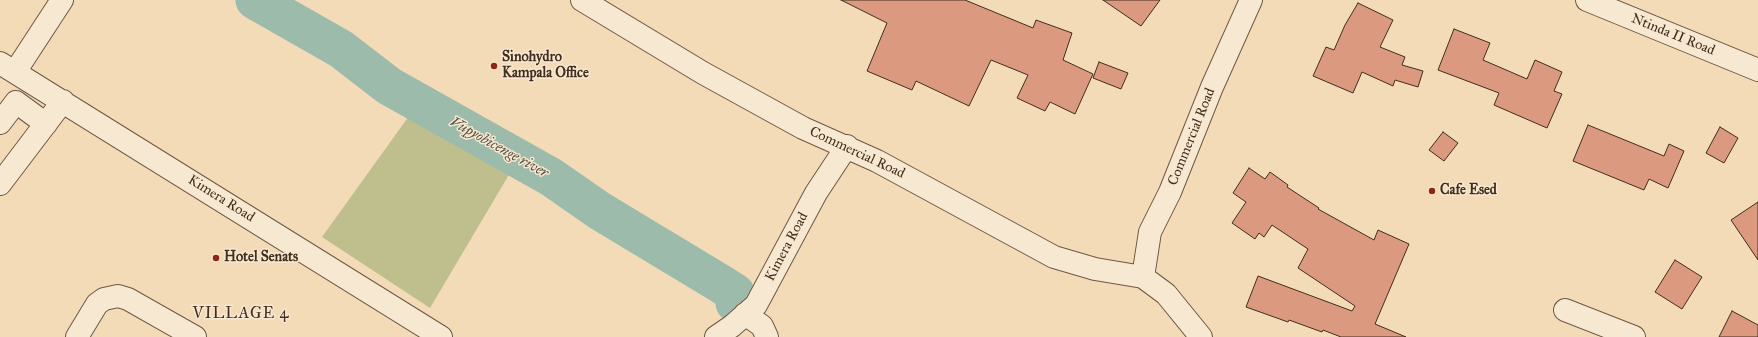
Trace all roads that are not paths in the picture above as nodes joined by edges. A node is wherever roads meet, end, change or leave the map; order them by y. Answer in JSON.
{"nodes":[{"id":1,"x":62,"y":0,"type":"edge"},
{"id":2,"x":582,"y":0,"type":"edge"},
{"id":3,"x":1587,"y":0,"type":"edge"},
{"id":4,"x":1244,"y":3,"type":"edge"},
{"id":5,"x":7,"y":67,"type":"edge"},
{"id":6,"x":1758,"y":70,"type":"edge"},
{"id":7,"x":63,"y":101,"type":"junction"},
{"id":8,"x":0,"y":123,"type":"edge"},
{"id":9,"x":46,"y":124,"type":"junction"},
{"id":10,"x":846,"y":146,"type":"junction"},
{"id":11,"x":0,"y":184,"type":"edge"},
{"id":12,"x":1143,"y":277,"type":"junction"},
{"id":13,"x":1565,"y":310,"type":"dead end"},
{"id":14,"x":746,"y":314,"type":"junction"},
{"id":15,"x":77,"y":337,"type":"edge"},
{"id":16,"x":195,"y":337,"type":"edge"},
{"id":17,"x":441,"y":337,"type":"edge"},
{"id":18,"x":716,"y":337,"type":"edge"},
{"id":19,"x":767,"y":337,"type":"edge"},
{"id":20,"x":1201,"y":337,"type":"edge"},
{"id":21,"x":1634,"y":337,"type":"edge"}],
"edges":[{"from":1,"to":5,"type":"street"},
{"from":2,"to":10,"type":"street","name":"Commercial Road"},
{"from":3,"to":6,"type":"street","name":"Ntinda II Road"},
{"from":4,"to":12,"type":"street","name":"Commercial Road"},
{"from":5,"to":7,"type":"street","name":"Kimera Road"},
{"from":7,"to":9,"type":"street"},
{"from":7,"to":17,"type":"street","name":"Kimera Road"},
{"from":8,"to":9,"type":"street"},
{"from":9,"to":11,"type":"street"},
{"from":10,"to":12,"type":"street","name":"Commercial Road"},
{"from":10,"to":14,"type":"street","name":"Kimera Road"},
{"from":12,"to":20,"type":"street","name":"Commercial Road"},
{"from":13,"to":21,"type":"street"},
{"from":14,"to":18,"type":"street","name":"Kimera Road"},
{"from":14,"to":19,"type":"street"},
{"from":15,"to":16,"type":"street"}]}
